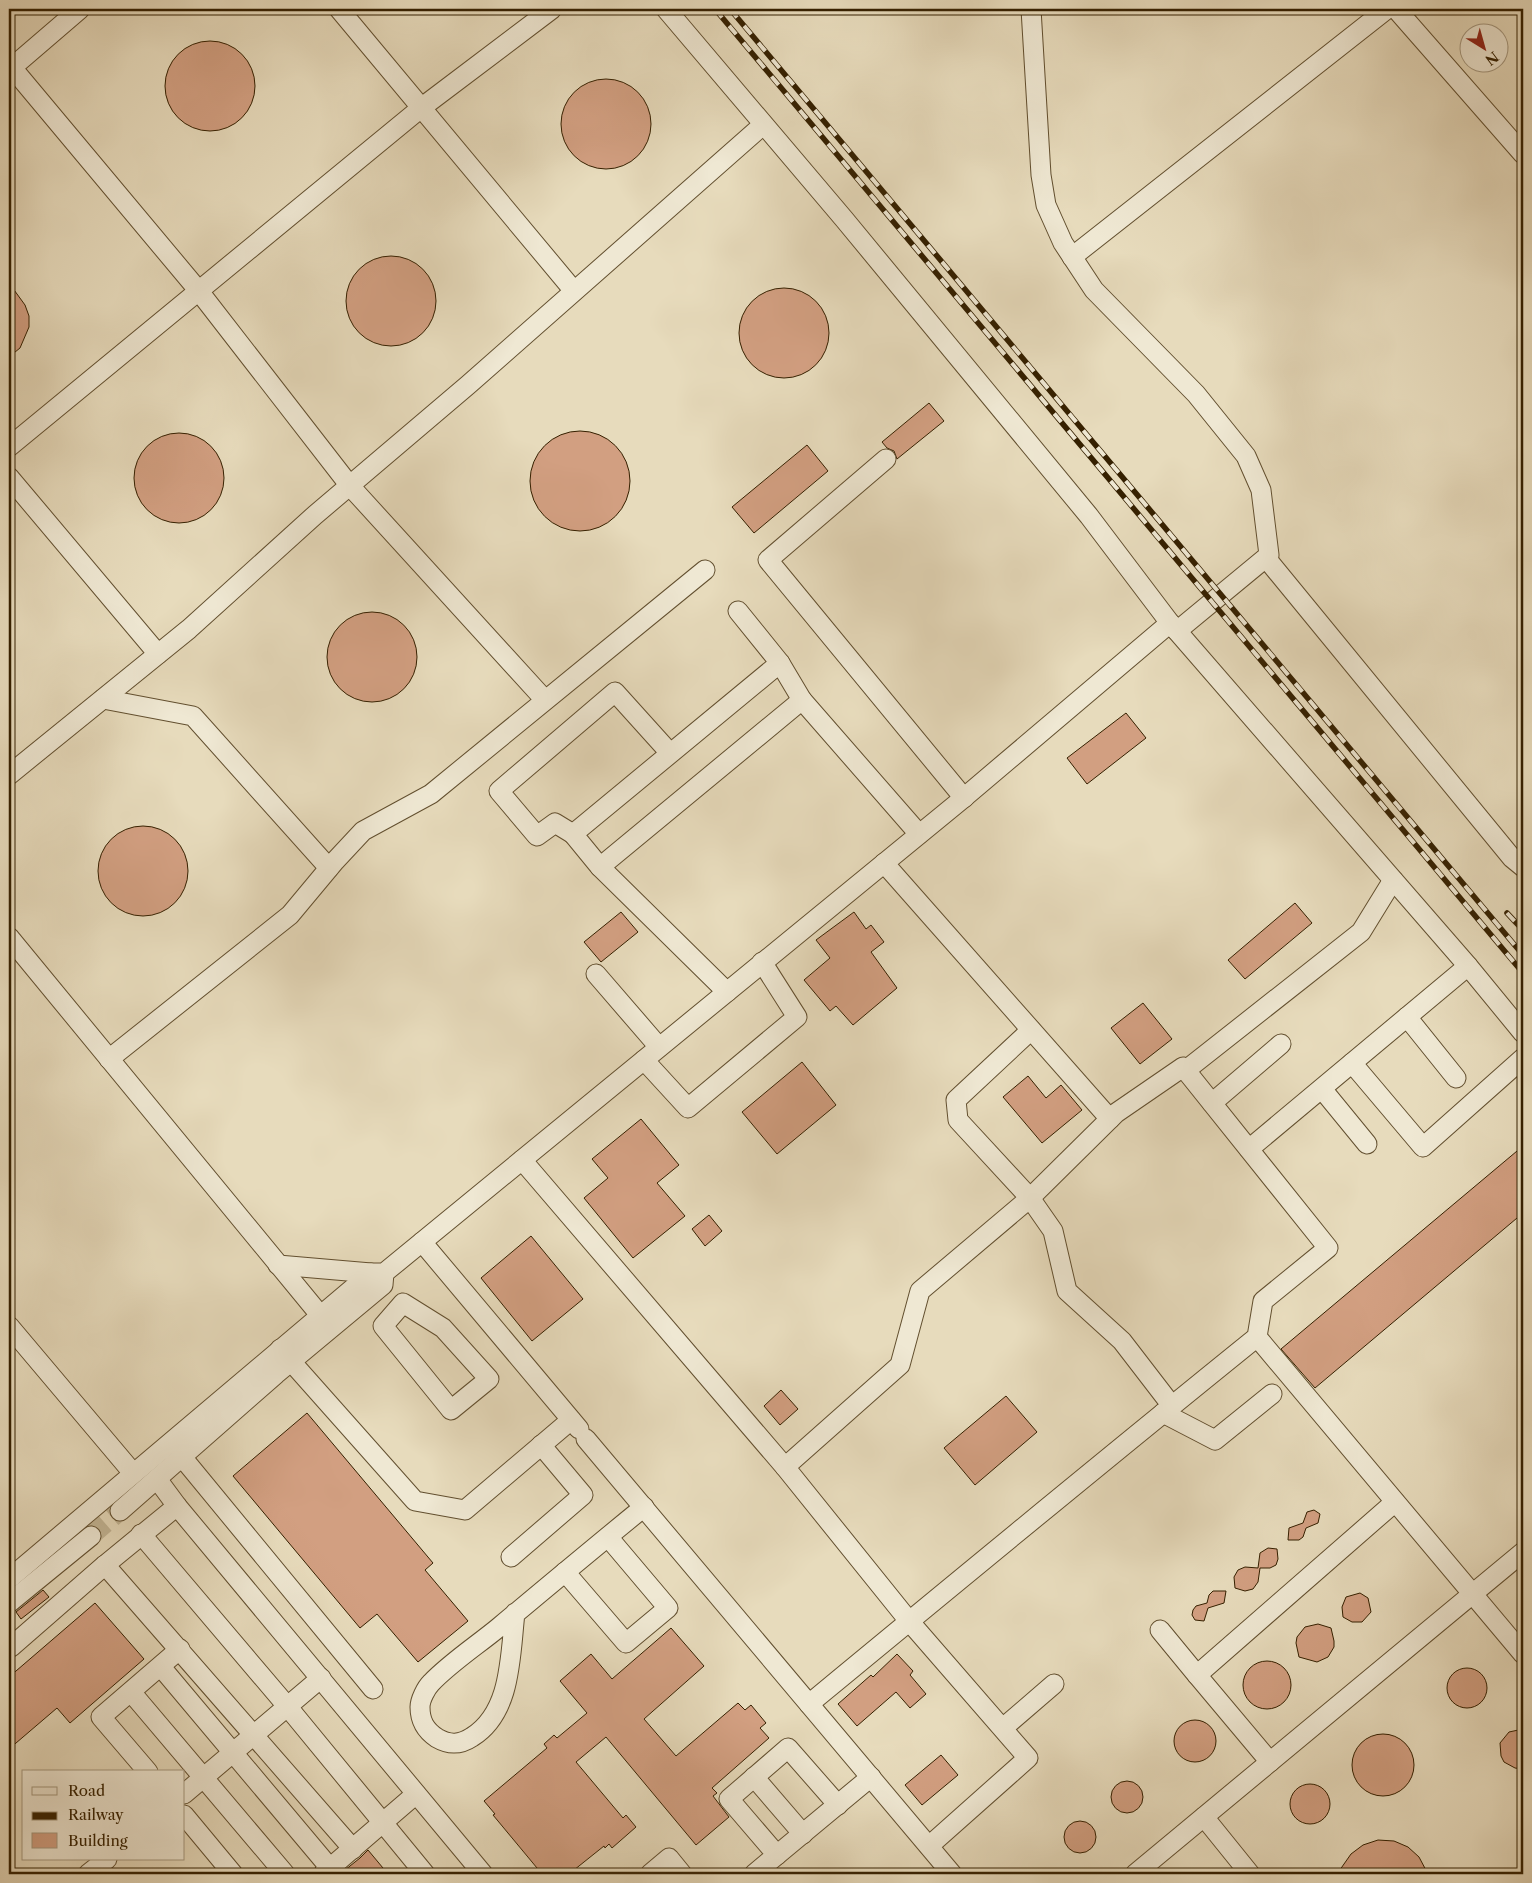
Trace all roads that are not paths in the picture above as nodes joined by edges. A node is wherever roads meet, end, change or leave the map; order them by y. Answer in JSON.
{"nodes":[{"id":1,"x":80,"y":9,"type":"edge"},
{"id":2,"x":339,"y":9,"type":"edge"},
{"id":3,"x":552,"y":9,"type":"edge"},
{"id":4,"x":666,"y":9,"type":"edge"},
{"id":5,"x":1031,"y":9,"type":"edge"},
{"id":6,"x":1387,"y":9,"type":"edge"},
{"id":7,"x":1396,"y":9,"type":"edge"},
{"id":8,"x":10,"y":67,"type":"edge"},
{"id":9,"x":422,"y":108,"type":"junction"},
{"id":10,"x":763,"y":125,"type":"junction"},
{"id":11,"x":1523,"y":154,"type":"edge"},
{"id":12,"x":1072,"y":257,"type":"junction"},
{"id":13,"x":198,"y":290,"type":"junction"},
{"id":14,"x":574,"y":291,"type":"junction"},
{"id":15,"x":9,"y":447,"type":"edge"},
{"id":16,"x":886,"y":459,"type":"dead end"},
{"id":17,"x":9,"y":477,"type":"edge"},
{"id":18,"x":350,"y":486,"type":"junction"},
{"id":19,"x":1266,"y":558,"type":"junction"},
{"id":20,"x":705,"y":570,"type":"dead end"},
{"id":21,"x":738,"y":610,"type":"dead end"},
{"id":22,"x":1174,"y":627,"type":"junction"},
{"id":23,"x":158,"y":654,"type":"junction"},
{"id":24,"x":780,"y":663,"type":"junction"},
{"id":25,"x":103,"y":698,"type":"junction"},
{"id":26,"x":545,"y":700,"type":"junction"},
{"id":27,"x":802,"y":700,"type":"junction"},
{"id":28,"x":670,"y":753,"type":"junction"},
{"id":29,"x":9,"y":775,"type":"edge"},
{"id":30,"x":964,"y":798,"type":"junction"},
{"id":31,"x":573,"y":834,"type":"junction"},
{"id":32,"x":919,"y":834,"type":"junction"},
{"id":33,"x":884,"y":863,"type":"junction"},
{"id":34,"x":600,"y":867,"type":"junction"},
{"id":35,"x":1523,"y":867,"type":"edge"},
{"id":36,"x":329,"y":868,"type":"junction"},
{"id":37,"x":1393,"y":880,"type":"junction"},
{"id":38,"x":9,"y":937,"type":"edge"},
{"id":39,"x":762,"y":962,"type":"junction"},
{"id":40,"x":1468,"y":966,"type":"junction"},
{"id":41,"x":596,"y":974,"type":"dead end"},
{"id":42,"x":727,"y":992,"type":"junction"},
{"id":43,"x":1407,"y":1017,"type":"junction"},
{"id":44,"x":1031,"y":1030,"type":"junction"},
{"id":45,"x":1523,"y":1033,"type":"edge"},
{"id":46,"x":1281,"y":1044,"type":"dead end"},
{"id":47,"x":659,"y":1047,"type":"junction"},
{"id":48,"x":1523,"y":1058,"type":"edge"},
{"id":49,"x":109,"y":1059,"type":"junction"},
{"id":50,"x":644,"y":1060,"type":"junction"},
{"id":51,"x":1352,"y":1063,"type":"junction"},
{"id":52,"x":1186,"y":1070,"type":"junction"},
{"id":53,"x":1456,"y":1078,"type":"dead end"},
{"id":54,"x":1322,"y":1089,"type":"junction"},
{"id":55,"x":1212,"y":1103,"type":"junction"},
{"id":56,"x":1110,"y":1119,"type":"junction"},
{"id":57,"x":1368,"y":1144,"type":"dead end"},
{"id":58,"x":1249,"y":1149,"type":"junction"},
{"id":59,"x":522,"y":1160,"type":"junction"},
{"id":60,"x":1030,"y":1198,"type":"junction"},
{"id":61,"x":422,"y":1242,"type":"junction"},
{"id":62,"x":278,"y":1264,"type":"junction"},
{"id":63,"x":378,"y":1278,"type":"junction"},
{"id":64,"x":397,"y":1310,"type":"junction"},
{"id":65,"x":320,"y":1315,"type":"junction"},
{"id":66,"x":9,"y":1326,"type":"edge"},
{"id":67,"x":1257,"y":1337,"type":"junction"},
{"id":68,"x":286,"y":1355,"type":"junction"},
{"id":69,"x":1272,"y":1394,"type":"dead end"},
{"id":70,"x":1167,"y":1409,"type":"junction"},
{"id":71,"x":579,"y":1429,"type":"junction"},
{"id":72,"x":541,"y":1445,"type":"junction"},
{"id":73,"x":182,"y":1457,"type":"junction"},
{"id":74,"x":784,"y":1467,"type":"junction"},
{"id":75,"x":133,"y":1473,"type":"junction"},
{"id":76,"x":157,"y":1479,"type":"junction"},
{"id":77,"x":1395,"y":1502,"type":"junction"},
{"id":78,"x":177,"y":1506,"type":"junction"},
{"id":79,"x":644,"y":1507,"type":"junction"},
{"id":80,"x":120,"y":1511,"type":"tunnel mouth"},
{"id":81,"x":141,"y":1534,"type":"junction"},
{"id":82,"x":91,"y":1536,"type":"tunnel mouth"},
{"id":83,"x":608,"y":1537,"type":"junction"},
{"id":84,"x":1523,"y":1552,"type":"edge"},
{"id":85,"x":511,"y":1557,"type":"dead end"},
{"id":86,"x":105,"y":1565,"type":"junction"},
{"id":87,"x":565,"y":1572,"type":"junction"},
{"id":88,"x":9,"y":1579,"type":"edge"},
{"id":89,"x":1472,"y":1594,"type":"junction"},
{"id":90,"x":9,"y":1603,"type":"edge"},
{"id":91,"x":515,"y":1614,"type":"junction"},
{"id":92,"x":909,"y":1621,"type":"junction"},
{"id":93,"x":1160,"y":1630,"type":"dead end"},
{"id":94,"x":336,"y":1644,"type":"junction"},
{"id":95,"x":11,"y":1647,"type":"dead end"},
{"id":96,"x":180,"y":1649,"type":"junction"},
{"id":97,"x":1523,"y":1654,"type":"edge"},
{"id":98,"x":161,"y":1667,"type":"junction"},
{"id":99,"x":316,"y":1672,"type":"junction"},
{"id":100,"x":1197,"y":1675,"type":"junction"},
{"id":101,"x":1054,"y":1684,"type":"dead end"},
{"id":102,"x":373,"y":1689,"type":"dead end"},
{"id":103,"x":131,"y":1692,"type":"junction"},
{"id":104,"x":810,"y":1704,"type":"junction"},
{"id":105,"x":288,"y":1706,"type":"junction"},
{"id":106,"x":1003,"y":1728,"type":"junction"},
{"id":107,"x":254,"y":1734,"type":"junction"},
{"id":108,"x":232,"y":1753,"type":"junction"},
{"id":109,"x":1270,"y":1762,"type":"junction"},
{"id":110,"x":146,"y":1770,"type":"edge"},
{"id":111,"x":754,"y":1777,"type":"junction"},
{"id":112,"x":203,"y":1778,"type":"junction"},
{"id":113,"x":871,"y":1778,"type":"junction"},
{"id":114,"x":185,"y":1793,"type":"edge"},
{"id":115,"x":416,"y":1794,"type":"junction"},
{"id":116,"x":838,"y":1805,"type":"junction"},
{"id":117,"x":185,"y":1816,"type":"edge"},
{"id":118,"x":1204,"y":1817,"type":"junction"},
{"id":119,"x":383,"y":1823,"type":"junction"},
{"id":120,"x":803,"y":1834,"type":"junction"},
{"id":121,"x":929,"y":1846,"type":"junction"},
{"id":122,"x":353,"y":1849,"type":"junction"},
{"id":123,"x":777,"y":1855,"type":"junction"},
{"id":124,"x":106,"y":1860,"type":"edge"},
{"id":125,"x":327,"y":1871,"type":"edge"},
{"id":126,"x":88,"y":1874,"type":"edge"},
{"id":127,"x":233,"y":1874,"type":"edge"},
{"id":128,"x":285,"y":1874,"type":"edge"},
{"id":129,"x":426,"y":1874,"type":"edge"},
{"id":130,"x":483,"y":1874,"type":"edge"},
{"id":131,"x":650,"y":1874,"type":"edge"},
{"id":132,"x":682,"y":1874,"type":"edge"},
{"id":133,"x":754,"y":1874,"type":"edge"},
{"id":134,"x":952,"y":1874,"type":"edge"},
{"id":135,"x":1135,"y":1874,"type":"edge"},
{"id":136,"x":1250,"y":1874,"type":"edge"}],
"edges":[{"from":1,"to":8,"type":"lane"},
{"from":2,"to":9,"type":"lane"},
{"from":3,"to":9,"type":"lane"},
{"from":4,"to":10,"type":"lane"},
{"from":5,"to":12,"type":"lane"},
{"from":6,"to":12,"type":"lane"},
{"from":7,"to":11,"type":"lane"},
{"from":8,"to":13,"type":"lane"},
{"from":9,"to":13,"type":"lane"},
{"from":9,"to":14,"type":"lane"},
{"from":10,"to":14,"type":"lane"},
{"from":10,"to":22,"type":"lane"},
{"from":12,"to":19,"type":"lane"},
{"from":13,"to":15,"type":"lane"},
{"from":13,"to":18,"type":"lane"},
{"from":14,"to":18,"type":"lane"},
{"from":16,"to":30,"type":"lane"},
{"from":17,"to":23,"type":"lane"},
{"from":18,"to":23,"type":"lane"},
{"from":18,"to":26,"type":"lane"},
{"from":19,"to":22,"type":"lane"},
{"from":19,"to":35,"type":"lane"},
{"from":20,"to":26,"type":"lane"},
{"from":21,"to":24,"type":"lane"},
{"from":22,"to":30,"type":"lane"},
{"from":22,"to":37,"type":"lane"},
{"from":23,"to":25,"type":"lane"},
{"from":24,"to":27,"type":"lane"},
{"from":24,"to":28,"type":"lane"},
{"from":25,"to":29,"type":"lane"},
{"from":25,"to":36,"type":"lane"},
{"from":26,"to":36,"type":"lane"},
{"from":27,"to":32,"type":"lane"},
{"from":27,"to":34,"type":"lane"},
{"from":28,"to":31,"type":"lane"},
{"from":28,"to":31,"type":"lane"},
{"from":30,"to":32,"type":"lane"},
{"from":31,"to":34,"type":"lane"},
{"from":32,"to":33,"type":"lane"},
{"from":33,"to":39,"type":"lane"},
{"from":33,"to":44,"type":"lane"},
{"from":34,"to":42,"type":"lane"},
{"from":36,"to":49,"type":"lane"},
{"from":37,"to":40,"type":"lane"},
{"from":37,"to":52,"type":"lane"},
{"from":38,"to":49,"type":"lane"},
{"from":39,"to":42,"type":"lane"},
{"from":39,"to":50,"type":"lane"},
{"from":40,"to":43,"type":"lane"},
{"from":40,"to":45,"type":"lane"},
{"from":41,"to":47,"type":"lane"},
{"from":42,"to":47,"type":"lane"},
{"from":43,"to":51,"type":"lane"},
{"from":43,"to":53,"type":"lane"},
{"from":44,"to":56,"type":"lane"},
{"from":44,"to":60,"type":"lane"},
{"from":46,"to":55,"type":"lane"},
{"from":47,"to":50,"type":"lane"},
{"from":48,"to":51,"type":"lane"},
{"from":49,"to":62,"type":"lane"},
{"from":50,"to":59,"type":"lane"},
{"from":51,"to":54,"type":"lane"},
{"from":52,"to":55,"type":"lane"},
{"from":52,"to":56,"type":"lane"},
{"from":54,"to":57,"type":"lane"},
{"from":54,"to":58,"type":"lane"},
{"from":55,"to":58,"type":"lane"},
{"from":56,"to":60,"type":"lane"},
{"from":58,"to":67,"type":"lane"},
{"from":59,"to":61,"type":"lane"},
{"from":59,"to":74,"type":"lane"},
{"from":60,"to":70,"type":"lane"},
{"from":60,"to":74,"type":"lane"},
{"from":61,"to":63,"type":"lane"},
{"from":61,"to":71,"type":"lane"},
{"from":62,"to":63,"type":"lane"},
{"from":62,"to":65,"type":"lane"},
{"from":63,"to":64,"type":"lane"},
{"from":63,"to":65,"type":"lane"},
{"from":63,"to":68,"type":"lane"},
{"from":64,"to":64,"type":"lane"},
{"from":65,"to":68,"type":"lane"},
{"from":66,"to":75,"type":"lane"},
{"from":67,"to":70,"type":"lane"},
{"from":67,"to":77,"type":"lane"},
{"from":68,"to":72,"type":"lane"},
{"from":68,"to":73,"type":"lane"},
{"from":68,"to":75,"type":"lane"},
{"from":69,"to":70,"type":"lane"},
{"from":70,"to":92,"type":"lane"},
{"from":71,"to":72,"type":"lane"},
{"from":71,"to":79,"type":"lane"},
{"from":72,"to":85,"type":"lane"},
{"from":73,"to":76,"type":"lane"},
{"from":73,"to":94,"type":"lane"},
{"from":74,"to":92,"type":"lane"},
{"from":75,"to":88,"type":"lane"},
{"from":76,"to":78,"type":"lane"},
{"from":76,"to":80,"type":"lane"},
{"from":77,"to":89,"type":"lane"},
{"from":77,"to":100,"type":"lane"},
{"from":78,"to":81,"type":"lane"},
{"from":78,"to":99,"type":"lane"},
{"from":79,"to":83,"type":"lane"},
{"from":79,"to":104,"type":"lane"},
{"from":81,"to":86,"type":"lane"},
{"from":81,"to":105,"type":"lane"},
{"from":82,"to":90,"type":"lane"},
{"from":83,"to":87,"type":"lane"},
{"from":83,"to":87,"type":"lane"},
{"from":84,"to":89,"type":"lane"},
{"from":86,"to":95,"type":"lane"},
{"from":86,"to":96,"type":"lane"},
{"from":87,"to":91,"type":"lane"},
{"from":89,"to":97,"type":"lane"},
{"from":89,"to":109,"type":"lane"},
{"from":91,"to":91,"type":"lane"},
{"from":92,"to":104,"type":"lane"},
{"from":92,"to":106,"type":"lane"},
{"from":93,"to":100,"type":"lane"},
{"from":94,"to":99,"type":"lane"},
{"from":94,"to":102,"type":"lane"},
{"from":96,"to":98,"type":"lane"},
{"from":96,"to":107,"type":"lane"},
{"from":98,"to":103,"type":"lane"},
{"from":98,"to":108,"type":"lane"},
{"from":99,"to":105,"type":"lane"},
{"from":99,"to":115,"type":"lane"},
{"from":100,"to":109,"type":"lane"},
{"from":101,"to":106,"type":"lane"},
{"from":103,"to":110,"type":"lane"},
{"from":103,"to":112,"type":"lane"},
{"from":104,"to":113,"type":"lane"},
{"from":105,"to":107,"type":"lane"},
{"from":105,"to":119,"type":"lane"},
{"from":106,"to":121,"type":"lane"},
{"from":107,"to":108,"type":"lane"},
{"from":107,"to":122,"type":"lane"},
{"from":108,"to":112,"type":"lane"},
{"from":108,"to":125,"type":"lane"},
{"from":109,"to":118,"type":"lane"},
{"from":111,"to":116,"type":"lane"},
{"from":111,"to":120,"type":"lane"},
{"from":111,"to":123,"type":"lane"},
{"from":112,"to":114,"type":"lane"},
{"from":112,"to":128,"type":"lane"},
{"from":113,"to":116,"type":"lane"},
{"from":113,"to":121,"type":"lane"},
{"from":115,"to":119,"type":"lane"},
{"from":115,"to":130,"type":"lane"},
{"from":116,"to":120,"type":"lane"},
{"from":117,"to":127,"type":"lane"},
{"from":118,"to":135,"type":"lane"},
{"from":118,"to":136,"type":"lane"},
{"from":119,"to":122,"type":"lane"},
{"from":119,"to":129,"type":"lane"},
{"from":120,"to":123,"type":"lane"},
{"from":121,"to":134,"type":"lane"},
{"from":122,"to":125,"type":"lane"},
{"from":123,"to":133,"type":"lane"},
{"from":124,"to":126,"type":"lane"},
{"from":131,"to":132,"type":"lane"}]}
